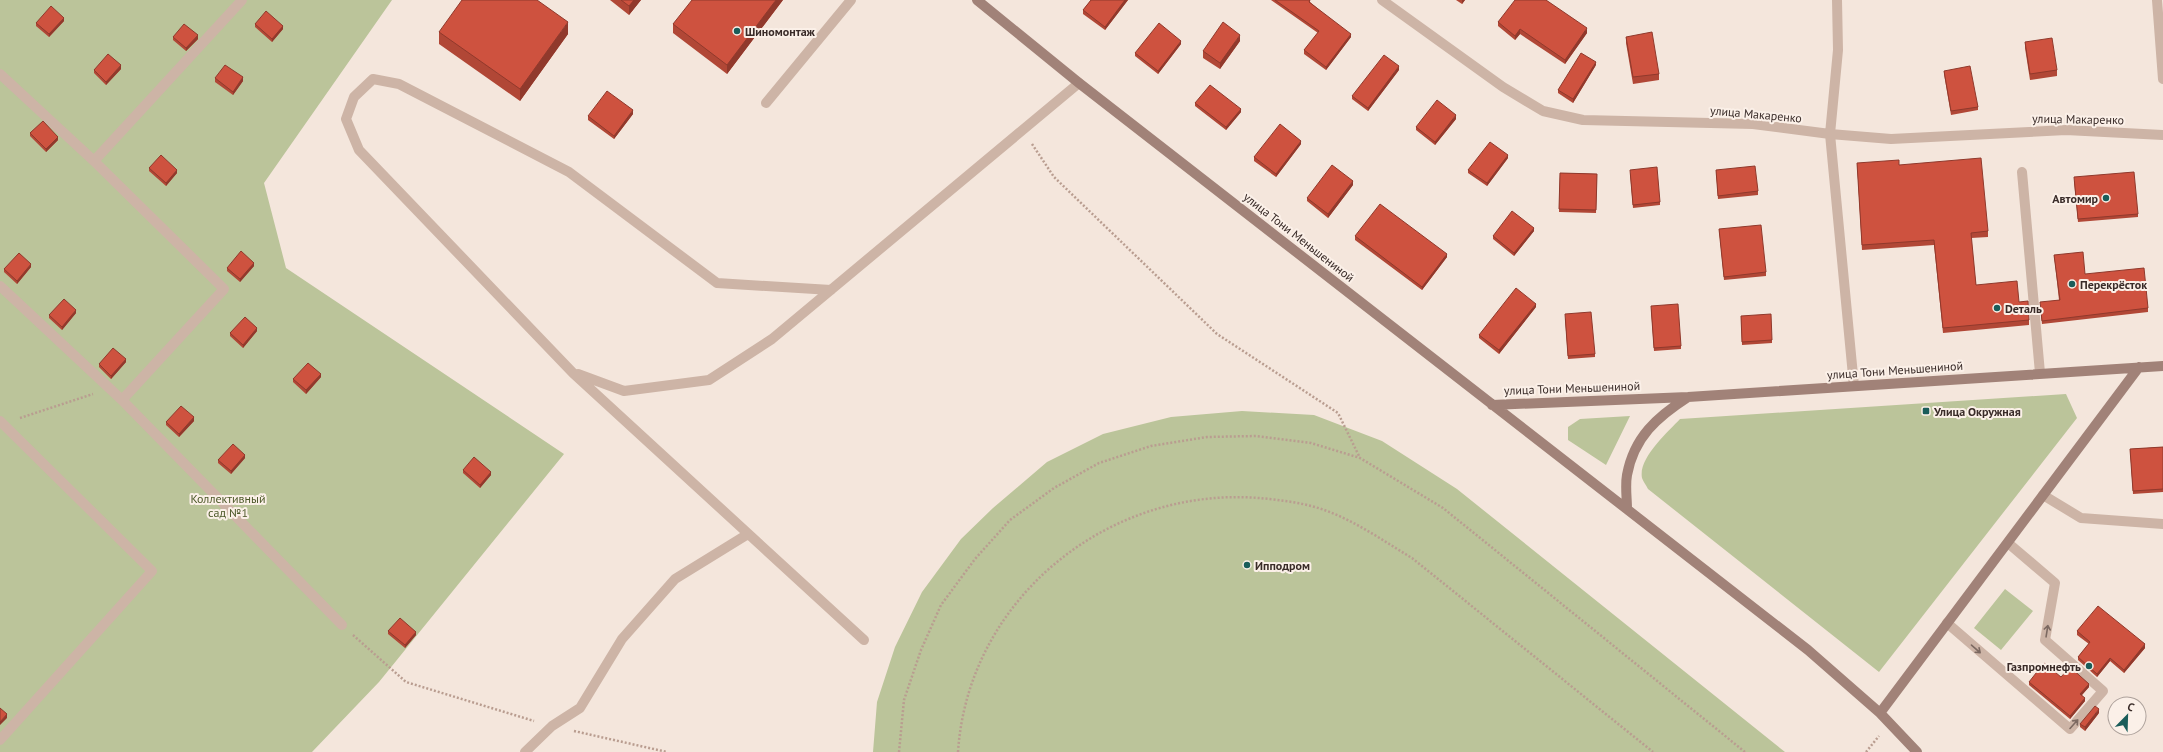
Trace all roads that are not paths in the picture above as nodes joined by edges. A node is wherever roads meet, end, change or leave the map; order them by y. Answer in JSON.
{"nodes":[{"id":1,"x":242,"y":0,"type":"edge"},
{"id":2,"x":852,"y":0,"type":"edge"},
{"id":3,"x":977,"y":0,"type":"edge"},
{"id":4,"x":1382,"y":0,"type":"edge"},
{"id":5,"x":1837,"y":0,"type":"edge"},
{"id":6,"x":2157,"y":0,"type":"edge"},
{"id":7,"x":0,"y":74,"type":"edge"},
{"id":8,"x":2163,"y":79,"type":"edge"},
{"id":9,"x":1079,"y":83,"type":"junction"},
{"id":10,"x":766,"y":103,"type":"dead end"},
{"id":11,"x":1830,"y":134,"type":"junction"},
{"id":12,"x":2163,"y":134,"type":"edge"},
{"id":13,"x":94,"y":161,"type":"junction"},
{"id":14,"x":2022,"y":172,"type":"dead end"},
{"id":15,"x":0,"y":286,"type":"edge"},
{"id":16,"x":831,"y":290,"type":"junction"},
{"id":17,"x":2163,"y":366,"type":"edge"},
{"id":18,"x":2139,"y":368,"type":"junction"},
{"id":19,"x":573,"y":373,"type":"junction"},
{"id":20,"x":2040,"y":373,"type":"junction"},
{"id":21,"x":1854,"y":386,"type":"junction"},
{"id":22,"x":1688,"y":397,"type":"junction"},
{"id":23,"x":122,"y":400,"type":"junction"},
{"id":24,"x":1492,"y":405,"type":"junction"},
{"id":25,"x":1,"y":424,"type":"edge"},
{"id":26,"x":2044,"y":495,"type":"junction"},
{"id":27,"x":1627,"y":509,"type":"junction"},
{"id":28,"x":2163,"y":524,"type":"edge"},
{"id":29,"x":748,"y":534,"type":"junction"},
{"id":30,"x":2008,"y":543,"type":"junction"},
{"id":31,"x":1947,"y":624,"type":"junction"},
{"id":32,"x":342,"y":625,"type":"road end"},
{"id":33,"x":864,"y":640,"type":"dead end"},
{"id":34,"x":1880,"y":713,"type":"junction"},
{"id":35,"x":0,"y":740,"type":"edge"},
{"id":36,"x":525,"y":752,"type":"edge"},
{"id":37,"x":1917,"y":752,"type":"edge"}],
"edges":[{"from":1,"to":13,"type":"street"},
{"from":2,"to":10,"type":"street"},
{"from":3,"to":9,"type":"street","name":"улица Тони Меньшениной"},
{"from":4,"to":11,"type":"street","name":"улица Макаренко"},
{"from":5,"to":11,"type":"street"},
{"from":6,"to":8,"type":"street"},
{"from":7,"to":13,"type":"street"},
{"from":9,"to":16,"type":"street"},
{"from":9,"to":24,"type":"street","name":"улица Тони Меньшениной"},
{"from":11,"to":12,"type":"street","name":"улица Макаренко"},
{"from":11,"to":21,"type":"street"},
{"from":13,"to":23,"type":"street"},
{"from":14,"to":20,"type":"street"},
{"from":15,"to":23,"type":"street"},
{"from":16,"to":19,"type":"street"},
{"from":16,"to":19,"type":"street"},
{"from":17,"to":18,"type":"street","name":"улица Тони Меньшениной"},
{"from":18,"to":20,"type":"street","name":"улица Тони Меньшениной"},
{"from":18,"to":26,"type":"street"},
{"from":19,"to":29,"type":"street"},
{"from":20,"to":21,"type":"street","name":"улица Тони Меньшениной"},
{"from":21,"to":22,"type":"street","name":"улица Тони Меньшениной"},
{"from":22,"to":24,"type":"street","name":"улица Тони Меньшениной"},
{"from":22,"to":27,"type":"street"},
{"from":23,"to":32,"type":"street"},
{"from":24,"to":27,"type":"street"},
{"from":25,"to":35,"type":"street"},
{"from":26,"to":28,"type":"street"},
{"from":26,"to":30,"type":"street"},
{"from":27,"to":34,"type":"street"},
{"from":29,"to":33,"type":"street"},
{"from":29,"to":36,"type":"street"},
{"from":30,"to":31,"type":"street"},
{"from":31,"to":30,"type":"street","one_way":true},
{"from":31,"to":34,"type":"street"},
{"from":34,"to":37,"type":"street"}]}
